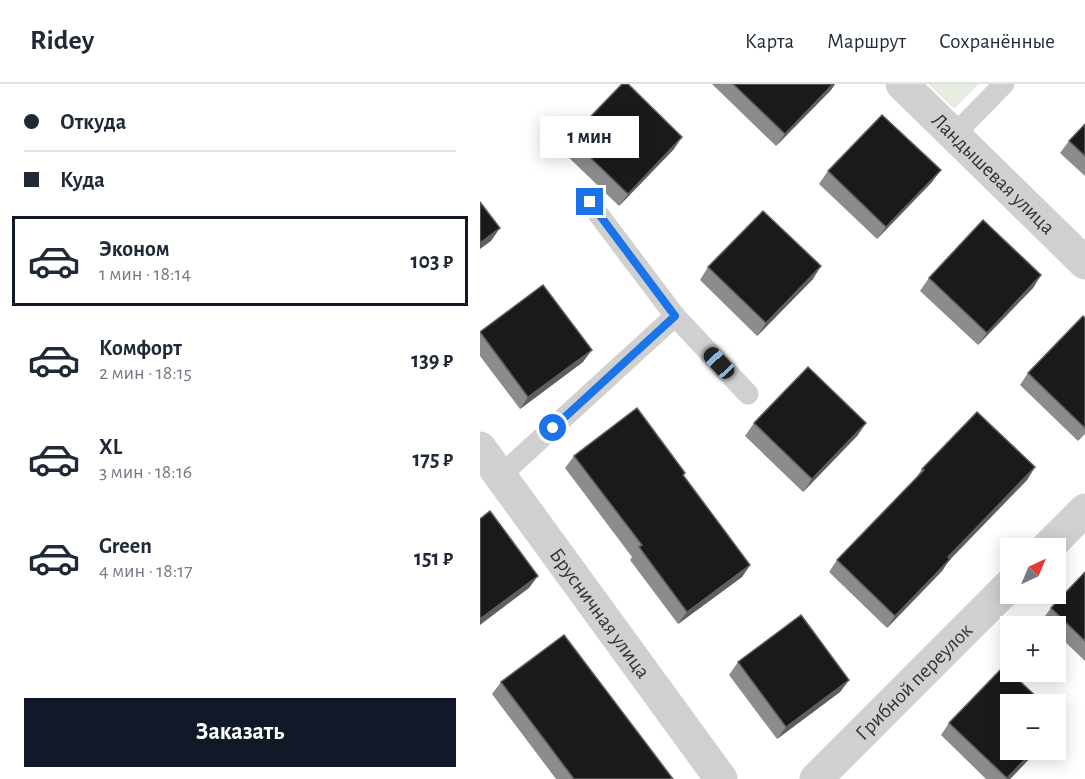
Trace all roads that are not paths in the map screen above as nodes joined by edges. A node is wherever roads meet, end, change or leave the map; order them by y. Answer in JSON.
{"nodes":[{"id":1,"x":902,"y":84,"type":"edge"},
{"id":2,"x":1004,"y":84,"type":"edge"},
{"id":3,"x":954,"y":135,"type":"junction"},
{"id":4,"x":590,"y":202,"type":"dead end"},
{"id":5,"x":1085,"y":263,"type":"edge"},
{"id":6,"x":675,"y":316,"type":"junction"},
{"id":7,"x":748,"y":394,"type":"dead end"},
{"id":8,"x":480,"y":448,"type":"edge"},
{"id":9,"x":500,"y":476,"type":"junction"},
{"id":10,"x":1085,"y":510,"type":"edge"},
{"id":11,"x":1057,"y":538,"type":"edge"},
{"id":12,"x":1000,"y":595,"type":"edge"},
{"id":13,"x":721,"y":779,"type":"edge"},
{"id":14,"x":816,"y":779,"type":"edge"}],
"edges":[{"from":1,"to":3,"type":"street","name":"Ландышевая улица"},
{"from":2,"to":3,"type":"lane"},
{"from":3,"to":5,"type":"street","name":"Ландышевая улица"},
{"from":4,"to":6,"type":"lane"},
{"from":6,"to":7,"type":"lane"},
{"from":6,"to":9,"type":"lane"},
{"from":8,"to":9,"type":"street","name":"Брусничная улица"},
{"from":9,"to":13,"type":"street","name":"Брусничная улица"},
{"from":10,"to":11,"type":"street"},
{"from":12,"to":14,"type":"street","name":"Грибной переулок"}]}
